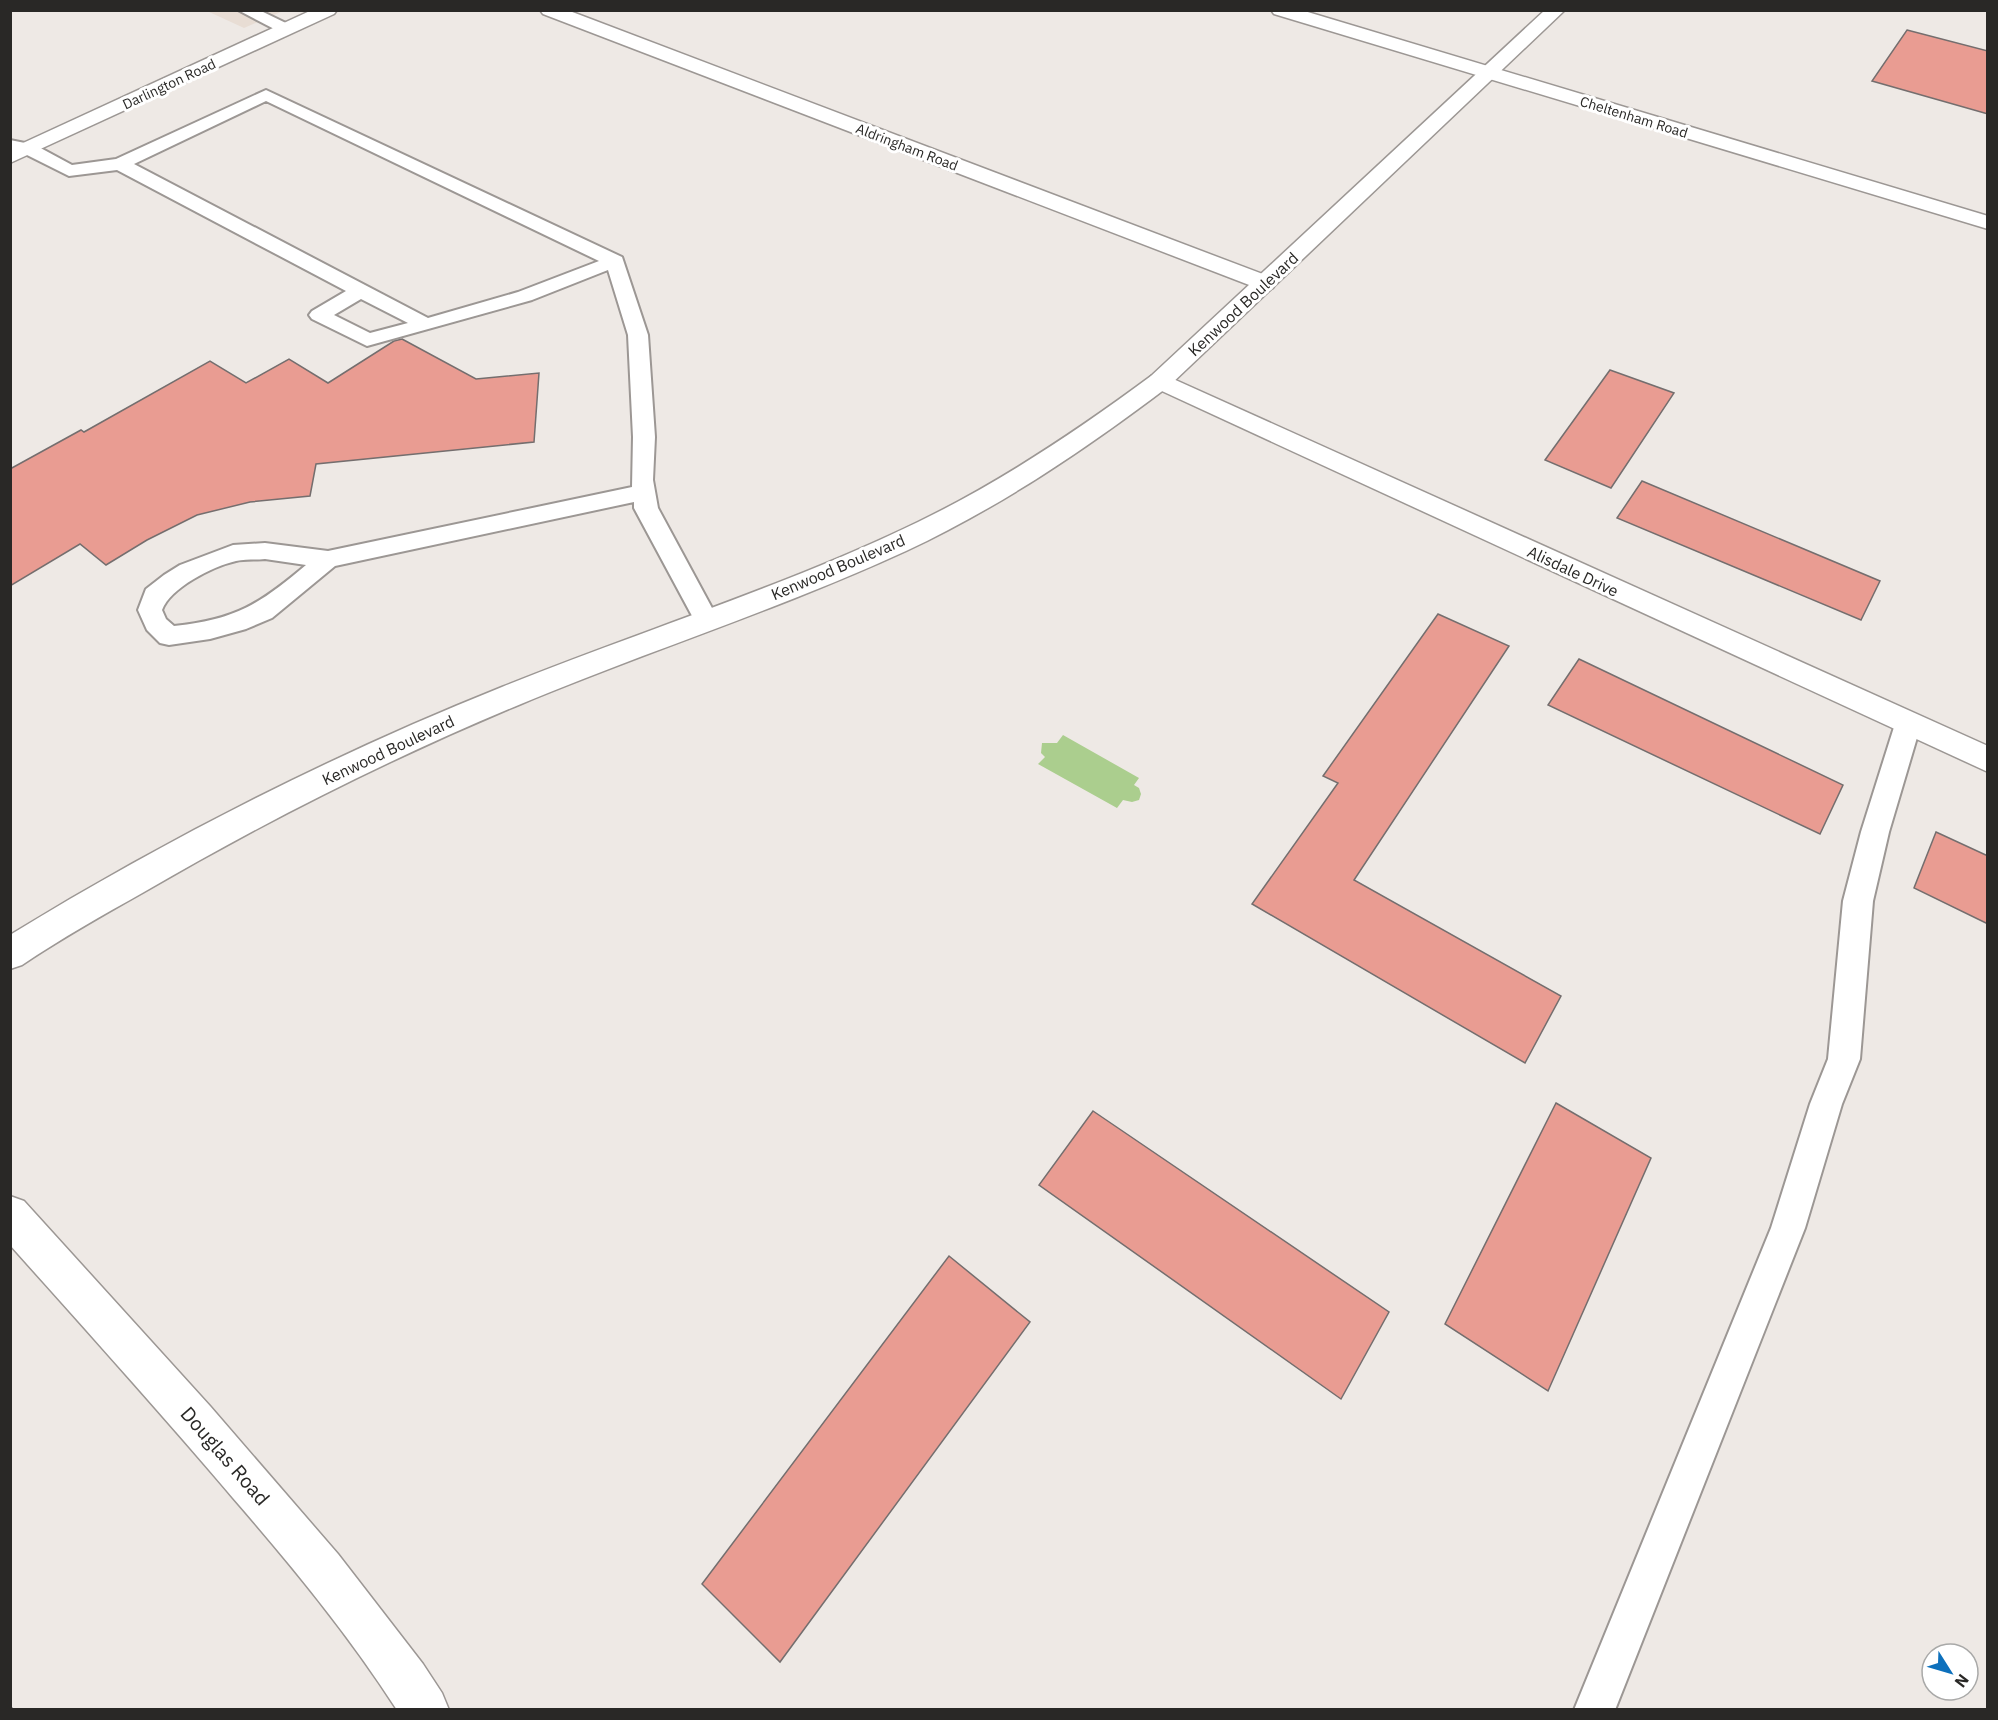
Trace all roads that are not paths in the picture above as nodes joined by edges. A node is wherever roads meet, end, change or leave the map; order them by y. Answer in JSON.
{"nodes":[{"id":1,"x":245,"y":10,"type":"edge"},
{"id":2,"x":328,"y":10,"type":"edge"},
{"id":3,"x":549,"y":10,"type":"edge"},
{"id":4,"x":1280,"y":10,"type":"edge"},
{"id":5,"x":1556,"y":10,"type":"edge"},
{"id":6,"x":286,"y":29,"type":"junction"},
{"id":7,"x":1491,"y":73,"type":"junction"},
{"id":8,"x":20,"y":147,"type":"edge"},
{"id":9,"x":10,"y":157,"type":"edge"},
{"id":10,"x":120,"y":164,"type":"junction"},
{"id":11,"x":1988,"y":223,"type":"edge"},
{"id":12,"x":615,"y":261,"type":"junction"},
{"id":13,"x":1265,"y":283,"type":"junction"},
{"id":14,"x":361,"y":290,"type":"junction"},
{"id":15,"x":426,"y":325,"type":"junction"},
{"id":16,"x":1160,"y":381,"type":"junction"},
{"id":17,"x":644,"y":492,"type":"junction"},
{"id":18,"x":328,"y":559,"type":"junction"},
{"id":19,"x":707,"y":621,"type":"junction"},
{"id":20,"x":1908,"y":724,"type":"junction"},
{"id":21,"x":1988,"y":760,"type":"edge"},
{"id":22,"x":10,"y":954,"type":"edge"},
{"id":23,"x":10,"y":1215,"type":"edge"},
{"id":24,"x":425,"y":1710,"type":"edge"},
{"id":25,"x":1594,"y":1710,"type":"edge"}],
"edges":[{"from":1,"to":6,"type":"lane"},
{"from":2,"to":6,"type":"street","name":"Darlington Road"},
{"from":3,"to":13,"type":"street","name":"Aldringham Road"},
{"from":4,"to":7,"type":"street","name":"Cheltenham Road"},
{"from":5,"to":7,"type":"street","name":"Kenwood Boulevard"},
{"from":6,"to":8,"type":"street","name":"Darlington Road"},
{"from":7,"to":11,"type":"street","name":"Cheltenham Road"},
{"from":7,"to":13,"type":"street","name":"Kenwood Boulevard"},
{"from":8,"to":9,"type":"street","name":"Darlington Road"},
{"from":8,"to":10,"type":"lane"},
{"from":10,"to":12,"type":"lane"},
{"from":10,"to":14,"type":"lane"},
{"from":12,"to":15,"type":"lane"},
{"from":12,"to":17,"type":"lane"},
{"from":13,"to":16,"type":"street","name":"Kenwood Boulevard"},
{"from":14,"to":15,"type":"lane"},
{"from":14,"to":15,"type":"lane"},
{"from":16,"to":19,"type":"street","name":"Kenwood Boulevard"},
{"from":16,"to":20,"type":"street","name":"Alisdale Drive"},
{"from":17,"to":18,"type":"lane"},
{"from":17,"to":19,"type":"lane"},
{"from":18,"to":18,"type":"lane"},
{"from":19,"to":22,"type":"street","name":"Kenwood Boulevard"},
{"from":20,"to":21,"type":"street","name":"Alisdale Drive"},
{"from":20,"to":25,"type":"lane"},
{"from":23,"to":24,"type":"street","name":"Douglas Road"}]}
